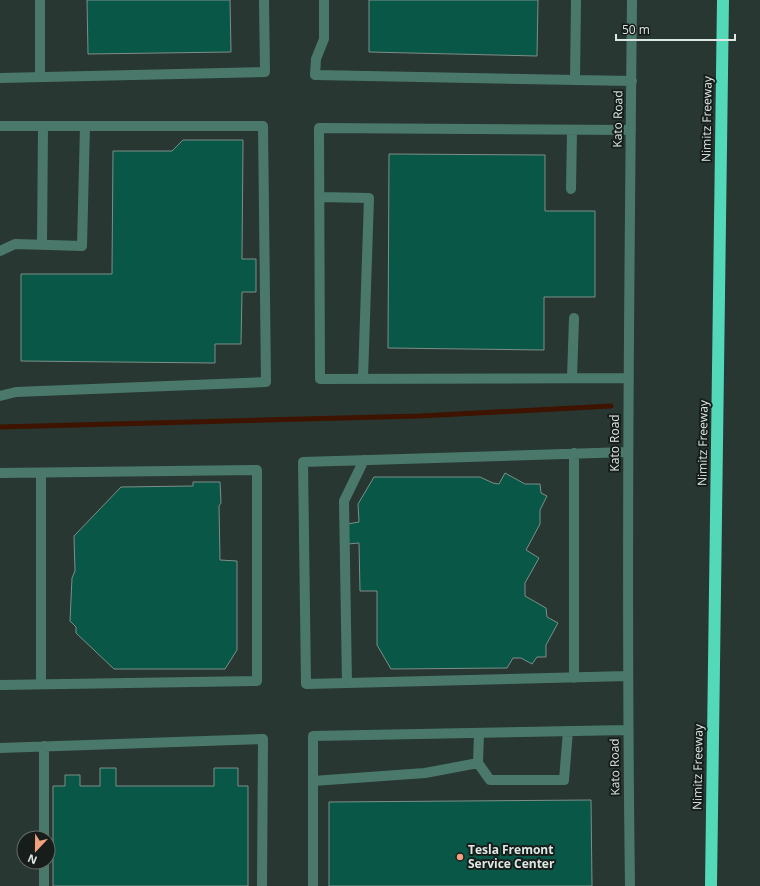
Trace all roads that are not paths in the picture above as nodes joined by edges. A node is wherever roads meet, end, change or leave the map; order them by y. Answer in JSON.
{"nodes":[{"id":1,"x":40,"y":0,"type":"edge"},
{"id":2,"x":264,"y":0,"type":"edge"},
{"id":3,"x":324,"y":0,"type":"edge"},
{"id":4,"x":576,"y":0,"type":"edge"},
{"id":5,"x":632,"y":0,"type":"edge"},
{"id":6,"x":723,"y":0,"type":"edge"},
{"id":7,"x":40,"y":77,"type":"junction"},
{"id":8,"x":0,"y":78,"type":"edge"},
{"id":9,"x":575,"y":80,"type":"junction"},
{"id":10,"x":632,"y":81,"type":"junction"},
{"id":11,"x":0,"y":126,"type":"edge"},
{"id":12,"x":43,"y":126,"type":"junction"},
{"id":13,"x":85,"y":126,"type":"junction"},
{"id":14,"x":572,"y":130,"type":"junction"},
{"id":15,"x":631,"y":130,"type":"junction"},
{"id":16,"x":571,"y":189,"type":"dead end"},
{"id":17,"x":319,"y":197,"type":"junction"},
{"id":18,"x":42,"y":245,"type":"junction"},
{"id":19,"x":0,"y":251,"type":"edge"},
{"id":20,"x":574,"y":318,"type":"dead end"},
{"id":21,"x":363,"y":378,"type":"junction"},
{"id":22,"x":572,"y":378,"type":"junction"},
{"id":23,"x":628,"y":378,"type":"junction"},
{"id":24,"x":0,"y":396,"type":"edge"},
{"id":25,"x":628,"y":452,"type":"junction"},
{"id":26,"x":574,"y":453,"type":"junction"},
{"id":27,"x":364,"y":460,"type":"junction"},
{"id":28,"x":0,"y":473,"type":"edge"},
{"id":29,"x":41,"y":473,"type":"junction"},
{"id":30,"x":628,"y":676,"type":"junction"},
{"id":31,"x":574,"y":678,"type":"junction"},
{"id":32,"x":347,"y":683,"type":"junction"},
{"id":33,"x":41,"y":684,"type":"junction"},
{"id":34,"x":0,"y":685,"type":"edge"},
{"id":35,"x":628,"y":730,"type":"junction"},
{"id":36,"x":568,"y":731,"type":"junction"},
{"id":37,"x":479,"y":733,"type":"junction"},
{"id":38,"x":44,"y":746,"type":"junction"},
{"id":39,"x":0,"y":748,"type":"edge"},
{"id":40,"x":478,"y":763,"type":"junction"},
{"id":41,"x":313,"y":781,"type":"junction"},
{"id":42,"x":44,"y":830,"type":"edge"},
{"id":43,"x":44,"y":870,"type":"edge"},
{"id":44,"x":44,"y":886,"type":"edge"},
{"id":45,"x":262,"y":886,"type":"edge"},
{"id":46,"x":313,"y":886,"type":"edge"},
{"id":47,"x":630,"y":886,"type":"edge"},
{"id":48,"x":710,"y":886,"type":"edge"}],
"edges":[{"from":1,"to":7,"type":"street"},
{"from":2,"to":7,"type":"street"},
{"from":3,"to":9,"type":"street"},
{"from":4,"to":9,"type":"street"},
{"from":5,"to":10,"type":"street","name":"Kato Road"},
{"from":6,"to":48,"type":"highway","name":"Nimitz Freeway"},
{"from":7,"to":8,"type":"street"},
{"from":9,"to":10,"type":"street"},
{"from":10,"to":15,"type":"street","name":"Kato Road"},
{"from":11,"to":12,"type":"street"},
{"from":12,"to":13,"type":"street"},
{"from":12,"to":18,"type":"street"},
{"from":13,"to":18,"type":"street"},
{"from":13,"to":24,"type":"street"},
{"from":14,"to":15,"type":"street"},
{"from":14,"to":16,"type":"street"},
{"from":14,"to":17,"type":"street"},
{"from":15,"to":23,"type":"street","name":"Kato Road"},
{"from":17,"to":21,"type":"street"},
{"from":17,"to":21,"type":"street"},
{"from":18,"to":19,"type":"street"},
{"from":20,"to":22,"type":"street"},
{"from":21,"to":22,"type":"street"},
{"from":22,"to":23,"type":"street"},
{"from":23,"to":25,"type":"street","name":"Kato Road"},
{"from":25,"to":26,"type":"street"},
{"from":25,"to":30,"type":"street","name":"Kato Road"},
{"from":26,"to":27,"type":"street"},
{"from":26,"to":31,"type":"street"},
{"from":27,"to":32,"type":"street"},
{"from":27,"to":32,"type":"street"},
{"from":28,"to":29,"type":"street"},
{"from":29,"to":33,"type":"street"},
{"from":29,"to":33,"type":"street"},
{"from":30,"to":31,"type":"street"},
{"from":30,"to":35,"type":"street","name":"Kato Road"},
{"from":31,"to":32,"type":"street"},
{"from":33,"to":34,"type":"street"},
{"from":35,"to":36,"type":"street"},
{"from":35,"to":47,"type":"street","name":"Kato Road"},
{"from":36,"to":37,"type":"street"},
{"from":36,"to":40,"type":"street"},
{"from":37,"to":40,"type":"street"},
{"from":37,"to":41,"type":"street"},
{"from":38,"to":39,"type":"street"},
{"from":38,"to":42,"type":"street"},
{"from":38,"to":45,"type":"street"},
{"from":40,"to":41,"type":"street"},
{"from":41,"to":46,"type":"street"},
{"from":43,"to":44,"type":"street"}]}
